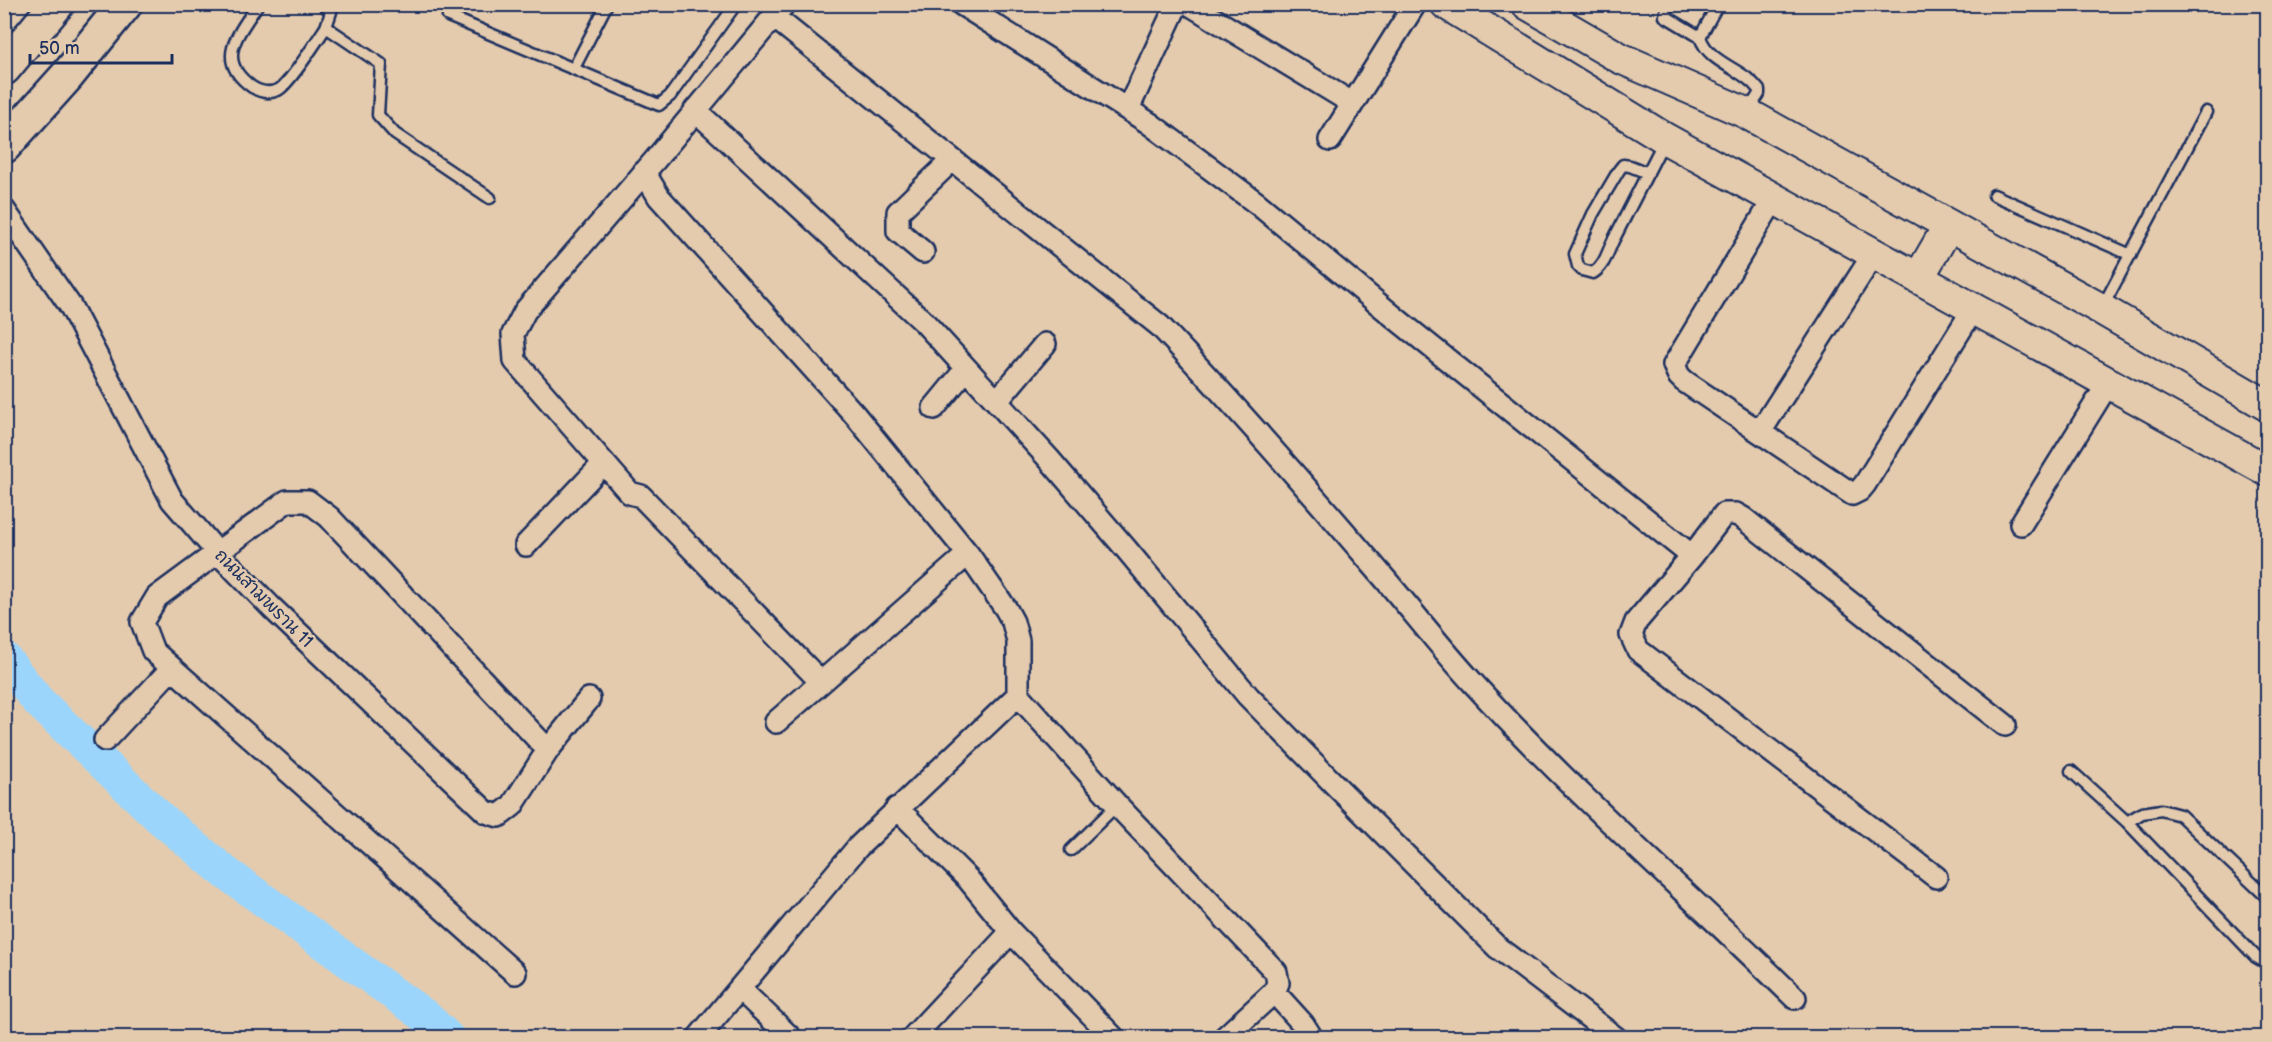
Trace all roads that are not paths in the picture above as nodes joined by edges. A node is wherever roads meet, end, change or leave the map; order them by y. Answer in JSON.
{"nodes":[{"id":1,"x":57,"y":4,"type":"edge"},
{"id":2,"x":125,"y":4,"type":"edge"},
{"id":3,"x":258,"y":4,"type":"edge"},
{"id":4,"x":323,"y":4,"type":"edge"},
{"id":5,"x":452,"y":4,"type":"edge"},
{"id":6,"x":607,"y":4,"type":"edge"},
{"id":7,"x":736,"y":4,"type":"edge"},
{"id":8,"x":961,"y":4,"type":"edge"},
{"id":9,"x":1177,"y":4,"type":"edge"},
{"id":10,"x":1189,"y":4,"type":"edge"},
{"id":11,"x":1415,"y":4,"type":"edge"},
{"id":12,"x":1446,"y":4,"type":"edge"},
{"id":13,"x":1527,"y":4,"type":"edge"},
{"id":14,"x":1668,"y":4,"type":"edge"},
{"id":15,"x":1718,"y":4,"type":"edge"},
{"id":16,"x":779,"y":11,"type":"edge"},
{"id":17,"x":326,"y":27,"type":"junction"},
{"id":18,"x":1700,"y":37,"type":"junction"},
{"id":19,"x":8,"y":59,"type":"edge"},
{"id":20,"x":574,"y":68,"type":"junction"},
{"id":21,"x":1352,"y":103,"type":"junction"},
{"id":22,"x":1128,"y":109,"type":"junction"},
{"id":23,"x":695,"y":110,"type":"junction"},
{"id":24,"x":2206,"y":112,"type":"dead end"},
{"id":25,"x":1746,"y":113,"type":"junction"},
{"id":26,"x":1666,"y":139,"type":"junction"},
{"id":27,"x":1330,"y":140,"type":"dead end"},
{"id":28,"x":4,"y":146,"type":"edge"},
{"id":29,"x":952,"y":160,"type":"junction"},
{"id":30,"x":644,"y":172,"type":"junction"},
{"id":31,"x":1648,"y":173,"type":"junction"},
{"id":32,"x":1994,"y":195,"type":"dead end"},
{"id":33,"x":1775,"y":197,"type":"junction"},
{"id":34,"x":490,"y":198,"type":"dead end"},
{"id":35,"x":4,"y":210,"type":"edge"},
{"id":36,"x":1949,"y":225,"type":"junction"},
{"id":37,"x":923,"y":252,"type":"dead end"},
{"id":38,"x":1875,"y":252,"type":"junction"},
{"id":39,"x":2130,"y":255,"type":"junction"},
{"id":40,"x":1919,"y":277,"type":"junction"},
{"id":41,"x":1974,"y":308,"type":"junction"},
{"id":42,"x":2101,"y":309,"type":"junction"},
{"id":43,"x":1045,"y":344,"type":"dead end"},
{"id":44,"x":966,"y":369,"type":"junction"},
{"id":45,"x":2109,"y":382,"type":"junction"},
{"id":46,"x":997,"y":401,"type":"junction"},
{"id":47,"x":2268,"y":406,"type":"edge"},
{"id":48,"x":934,"y":408,"type":"dead end"},
{"id":49,"x":1760,"y":432,"type":"junction"},
{"id":50,"x":603,"y":463,"type":"junction"},
{"id":51,"x":2268,"y":471,"type":"edge"},
{"id":52,"x":2021,"y":524,"type":"dead end"},
{"id":53,"x":526,"y":545,"type":"dead end"},
{"id":54,"x":218,"y":552,"type":"junction"},
{"id":55,"x":968,"y":554,"type":"junction"},
{"id":56,"x":1692,"y":556,"type":"junction"},
{"id":57,"x":172,"y":668,"type":"junction"},
{"id":58,"x":821,"y":682,"type":"junction"},
{"id":59,"x":1018,"y":696,"type":"junction"},
{"id":60,"x":589,"y":699,"type":"dead end"},
{"id":61,"x":776,"y":722,"type":"dead end"},
{"id":62,"x":2005,"y":725,"type":"dead end"},
{"id":63,"x":105,"y":740,"type":"dead end"},
{"id":64,"x":548,"y":750,"type":"junction"},
{"id":65,"x":2071,"y":771,"type":"dead end"},
{"id":66,"x":1117,"y":805,"type":"junction"},
{"id":67,"x":897,"y":808,"type":"junction"},
{"id":68,"x":2127,"y":822,"type":"junction"},
{"id":69,"x":1071,"y":850,"type":"dead end"},
{"id":70,"x":1936,"y":877,"type":"dead end"},
{"id":71,"x":2268,"y":898,"type":"edge"},
{"id":72,"x":1011,"y":932,"type":"junction"},
{"id":73,"x":2268,"y":964,"type":"edge"},
{"id":74,"x":515,"y":973,"type":"dead end"},
{"id":75,"x":740,"y":989,"type":"junction"},
{"id":76,"x":1274,"y":992,"type":"junction"},
{"id":77,"x":1796,"y":998,"type":"dead end"},
{"id":78,"x":698,"y":1038,"type":"edge"},
{"id":79,"x":791,"y":1038,"type":"edge"},
{"id":80,"x":912,"y":1038,"type":"edge"},
{"id":81,"x":1114,"y":1038,"type":"edge"},
{"id":82,"x":1224,"y":1038,"type":"edge"},
{"id":83,"x":1312,"y":1038,"type":"edge"},
{"id":84,"x":1616,"y":1038,"type":"edge"}],
"edges":[{"from":1,"to":19,"type":"main road"},
{"from":2,"to":28,"type":"main road"},
{"from":3,"to":17,"type":"lane"},
{"from":4,"to":17,"type":"lane"},
{"from":5,"to":20,"type":"lane"},
{"from":6,"to":20,"type":"lane"},
{"from":7,"to":20,"type":"lane"},
{"from":8,"to":22,"type":"street"},
{"from":9,"to":22,"type":"street"},
{"from":10,"to":21,"type":"street"},
{"from":11,"to":21,"type":"street"},
{"from":12,"to":26,"type":"street"},
{"from":13,"to":25,"type":"street"},
{"from":14,"to":18,"type":"lane"},
{"from":15,"to":18,"type":"lane"},
{"from":16,"to":23,"type":"street"},
{"from":16,"to":29,"type":"street"},
{"from":17,"to":34,"type":"lane"},
{"from":18,"to":25,"type":"lane"},
{"from":21,"to":27,"type":"street"},
{"from":22,"to":56,"type":"street"},
{"from":23,"to":30,"type":"street"},
{"from":23,"to":44,"type":"street"},
{"from":24,"to":39,"type":"lane"},
{"from":25,"to":36,"type":"street"},
{"from":26,"to":31,"type":"lane"},
{"from":26,"to":33,"type":"street"},
{"from":29,"to":37,"type":"street"},
{"from":29,"to":77,"type":"street"},
{"from":30,"to":50,"type":"street"},
{"from":30,"to":55,"type":"street"},
{"from":31,"to":31,"type":"lane"},
{"from":32,"to":39,"type":"lane"},
{"from":33,"to":38,"type":"street"},
{"from":33,"to":49,"type":"street"},
{"from":35,"to":54,"type":"street","name":"ถนนสามพราน 11"},
{"from":36,"to":40,"type":"street"},
{"from":36,"to":42,"type":"street"},
{"from":38,"to":40,"type":"street"},
{"from":38,"to":49,"type":"street"},
{"from":39,"to":42,"type":"lane"},
{"from":40,"to":41,"type":"street"},
{"from":41,"to":45,"type":"street"},
{"from":41,"to":49,"type":"street"},
{"from":42,"to":47,"type":"street"},
{"from":43,"to":46,"type":"street"},
{"from":44,"to":46,"type":"street"},
{"from":44,"to":48,"type":"street"},
{"from":45,"to":51,"type":"street"},
{"from":45,"to":52,"type":"street"},
{"from":46,"to":84,"type":"street"},
{"from":50,"to":53,"type":"street"},
{"from":50,"to":58,"type":"street"},
{"from":54,"to":57,"type":"street"},
{"from":54,"to":64,"type":"street"},
{"from":54,"to":64,"type":"street","name":"ถนนสามพราน 11"},
{"from":55,"to":58,"type":"street"},
{"from":55,"to":59,"type":"street"},
{"from":56,"to":62,"type":"street"},
{"from":56,"to":70,"type":"street"},
{"from":57,"to":63,"type":"street"},
{"from":57,"to":74,"type":"street"},
{"from":58,"to":61,"type":"street"},
{"from":59,"to":66,"type":"street"},
{"from":59,"to":67,"type":"street"},
{"from":60,"to":64,"type":"street","name":"ถนนสามพราน 11"},
{"from":65,"to":68,"type":"lane"},
{"from":66,"to":69,"type":"lane"},
{"from":66,"to":76,"type":"street"},
{"from":67,"to":72,"type":"street"},
{"from":67,"to":75,"type":"street"},
{"from":68,"to":71,"type":"lane"},
{"from":68,"to":73,"type":"lane"},
{"from":72,"to":80,"type":"street"},
{"from":72,"to":81,"type":"street"},
{"from":75,"to":78,"type":"street"},
{"from":75,"to":79,"type":"street"},
{"from":76,"to":82,"type":"street"},
{"from":76,"to":83,"type":"street"}]}
